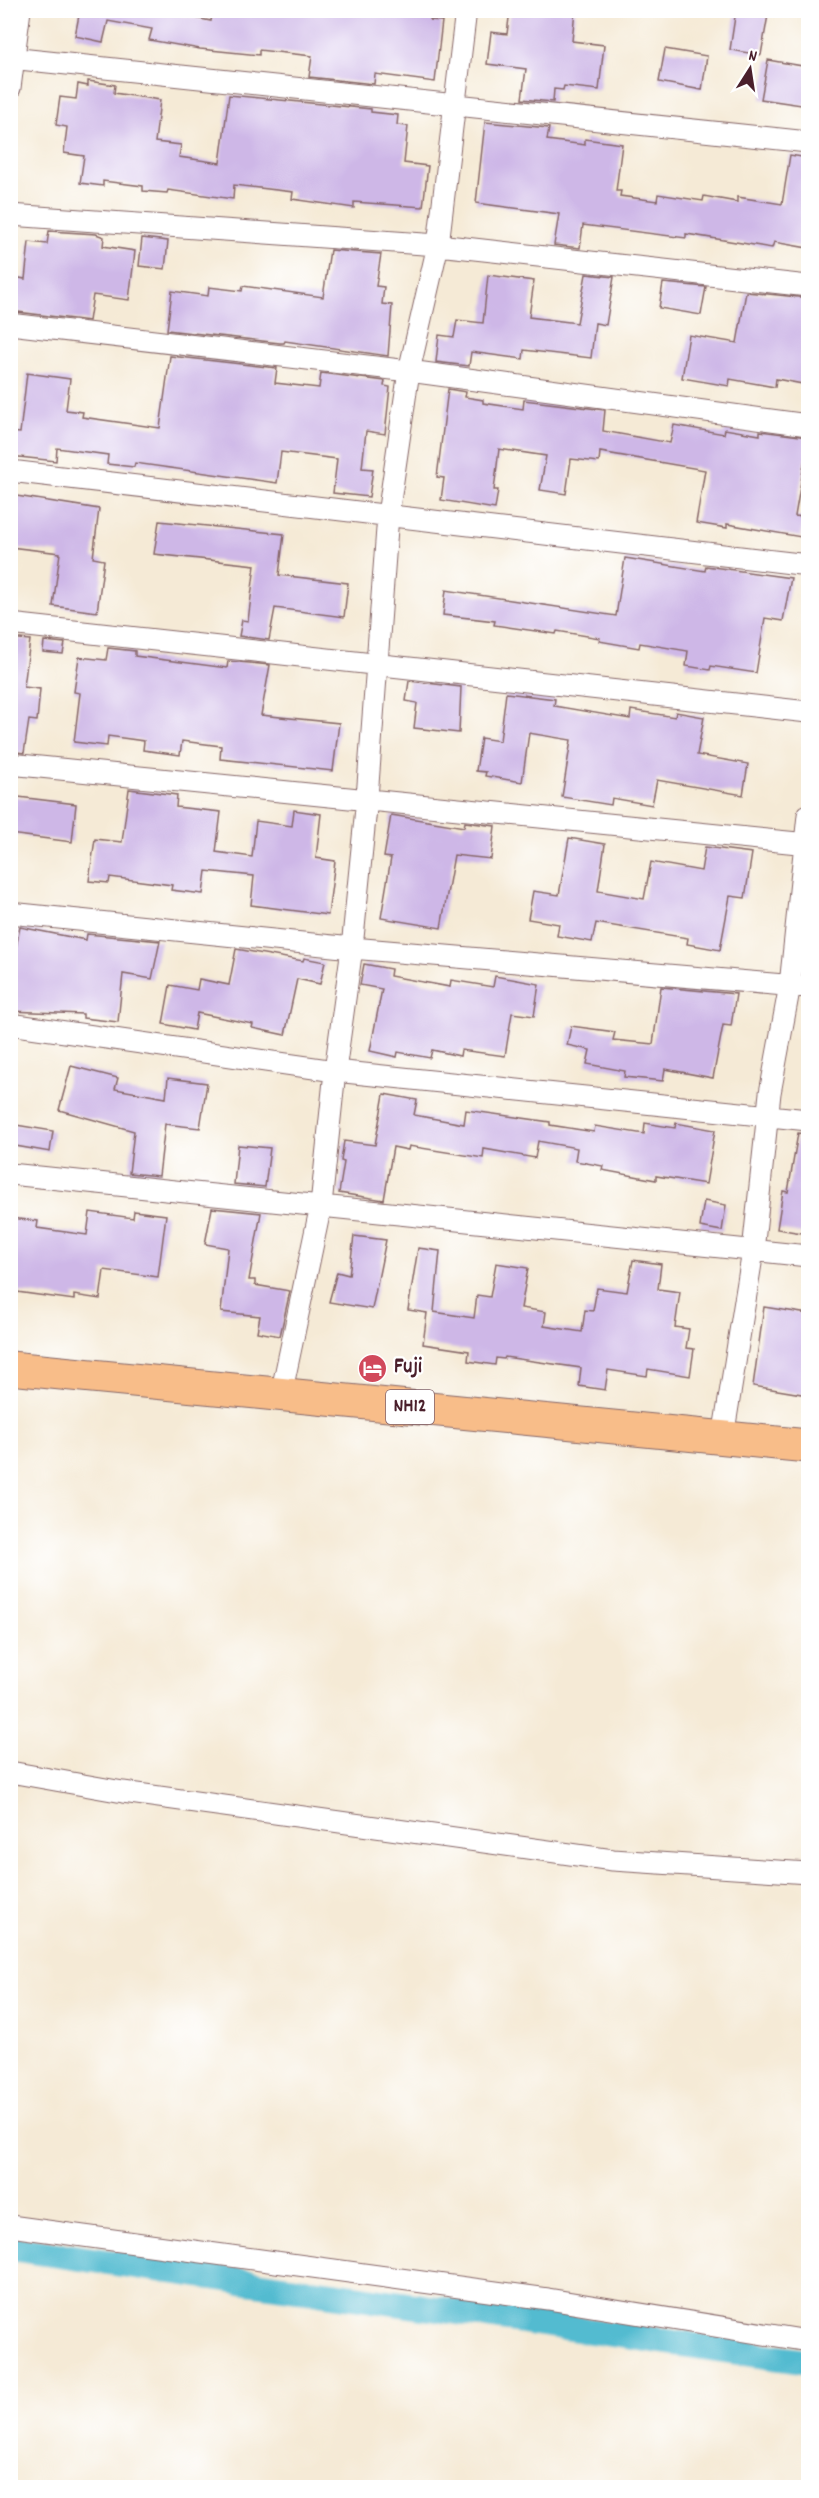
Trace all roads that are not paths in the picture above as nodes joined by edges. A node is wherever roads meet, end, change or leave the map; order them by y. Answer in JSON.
{"nodes":[{"id":1,"x":20,"y":10,"type":"edge"},
{"id":2,"x":466,"y":10,"type":"edge"},
{"id":3,"x":13,"y":59,"type":"edge"},
{"id":4,"x":10,"y":88,"type":"edge"},
{"id":5,"x":455,"y":103,"type":"junction"},
{"id":6,"x":808,"y":142,"type":"edge"},
{"id":7,"x":10,"y":215,"type":"edge"},
{"id":8,"x":438,"y":245,"type":"junction"},
{"id":9,"x":808,"y":286,"type":"edge"},
{"id":10,"x":10,"y":324,"type":"edge"},
{"id":11,"x":409,"y":371,"type":"junction"},
{"id":12,"x":808,"y":425,"type":"edge"},
{"id":13,"x":10,"y":471,"type":"edge"},
{"id":14,"x":388,"y":515,"type":"junction"},
{"id":15,"x":808,"y":566,"type":"edge"},
{"id":16,"x":10,"y":624,"type":"edge"},
{"id":17,"x":376,"y":663,"type":"junction"},
{"id":18,"x":808,"y":712,"type":"edge"},
{"id":19,"x":10,"y":764,"type":"edge"},
{"id":20,"x":367,"y":798,"type":"junction"},
{"id":21,"x":808,"y":815,"type":"edge"},
{"id":22,"x":806,"y":843,"type":"edge"},
{"id":23,"x":10,"y":913,"type":"edge"},
{"id":24,"x":352,"y":948,"type":"junction"},
{"id":25,"x":799,"y":986,"type":"edge"},
{"id":26,"x":10,"y":1024,"type":"edge"},
{"id":27,"x":335,"y":1071,"type":"junction"},
{"id":28,"x":768,"y":1116,"type":"junction"},
{"id":29,"x":808,"y":1120,"type":"edge"},
{"id":30,"x":10,"y":1174,"type":"edge"},
{"id":31,"x":321,"y":1205,"type":"junction"},
{"id":32,"x":753,"y":1251,"type":"junction"},
{"id":33,"x":808,"y":1256,"type":"edge"},
{"id":34,"x":10,"y":1368,"type":"edge"},
{"id":35,"x":281,"y":1395,"type":"junction"},
{"id":36,"x":723,"y":1437,"type":"junction"},
{"id":37,"x":808,"y":1446,"type":"edge"},
{"id":38,"x":10,"y":1772,"type":"edge"},
{"id":39,"x":808,"y":1873,"type":"edge"},
{"id":40,"x":10,"y":2226,"type":"edge"},
{"id":41,"x":808,"y":2341,"type":"edge"}],
"edges":[{"from":1,"to":3,"type":"street"},
{"from":2,"to":5,"type":"street"},
{"from":3,"to":4,"type":"street"},
{"from":3,"to":5,"type":"street"},
{"from":5,"to":6,"type":"street"},
{"from":5,"to":8,"type":"street"},
{"from":7,"to":8,"type":"street"},
{"from":8,"to":9,"type":"street"},
{"from":8,"to":11,"type":"street"},
{"from":10,"to":11,"type":"street"},
{"from":11,"to":12,"type":"street"},
{"from":11,"to":14,"type":"street"},
{"from":13,"to":14,"type":"street"},
{"from":14,"to":15,"type":"street"},
{"from":14,"to":17,"type":"street"},
{"from":16,"to":17,"type":"street"},
{"from":17,"to":18,"type":"street"},
{"from":17,"to":20,"type":"street"},
{"from":19,"to":20,"type":"street"},
{"from":20,"to":22,"type":"street"},
{"from":20,"to":24,"type":"street"},
{"from":21,"to":22,"type":"street"},
{"from":22,"to":25,"type":"street"},
{"from":23,"to":24,"type":"street"},
{"from":24,"to":25,"type":"street"},
{"from":24,"to":27,"type":"street"},
{"from":25,"to":28,"type":"street"},
{"from":26,"to":27,"type":"street"},
{"from":27,"to":28,"type":"street"},
{"from":27,"to":31,"type":"street"},
{"from":28,"to":29,"type":"street"},
{"from":28,"to":32,"type":"street"},
{"from":30,"to":31,"type":"street"},
{"from":31,"to":32,"type":"street"},
{"from":31,"to":35,"type":"street"},
{"from":32,"to":33,"type":"street"},
{"from":32,"to":36,"type":"street"},
{"from":34,"to":35,"type":"highway","number":"NH12"},
{"from":35,"to":36,"type":"highway","number":"NH12"},
{"from":36,"to":37,"type":"highway","number":"NH12"},
{"from":38,"to":39,"type":"street"},
{"from":40,"to":41,"type":"street"}]}
